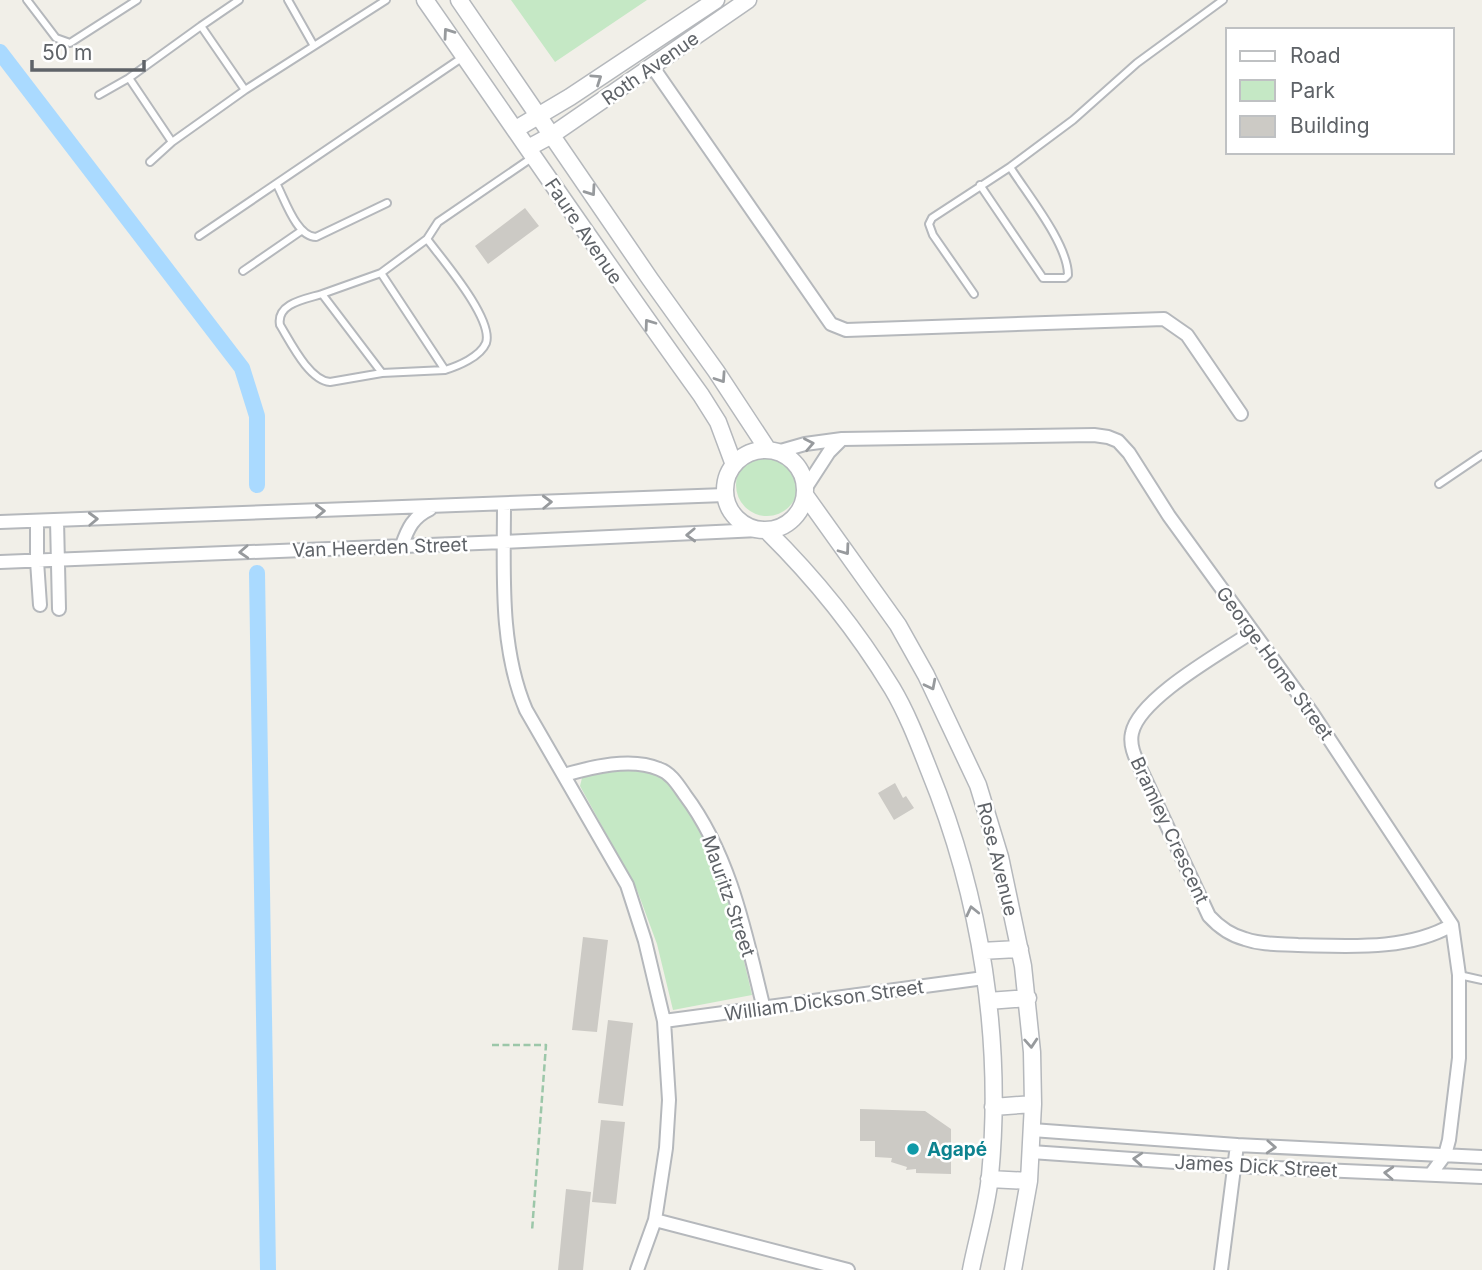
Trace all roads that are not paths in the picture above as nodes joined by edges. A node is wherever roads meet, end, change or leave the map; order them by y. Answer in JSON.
{"nodes":[{"id":1,"x":27,"y":0,"type":"edge"},
{"id":2,"x":138,"y":0,"type":"edge"},
{"id":3,"x":239,"y":0,"type":"edge"},
{"id":4,"x":288,"y":0,"type":"edge"},
{"id":5,"x":386,"y":0,"type":"edge"},
{"id":6,"x":425,"y":0,"type":"edge"},
{"id":7,"x":459,"y":0,"type":"edge"},
{"id":8,"x":716,"y":0,"type":"edge"},
{"id":9,"x":748,"y":0,"type":"edge"},
{"id":10,"x":1223,"y":0,"type":"edge"},
{"id":11,"x":201,"y":26,"type":"junction"},
{"id":12,"x":314,"y":46,"type":"junction"},
{"id":13,"x":464,"y":56,"type":"junction"},
{"id":14,"x":652,"y":66,"type":"junction"},
{"id":15,"x":129,"y":78,"type":"junction"},
{"id":16,"x":245,"y":90,"type":"junction"},
{"id":17,"x":99,"y":95,"type":"dead end"},
{"id":18,"x":538,"y":114,"type":"junction"},
{"id":19,"x":516,"y":129,"type":"junction"},
{"id":20,"x":552,"y":135,"type":"junction"},
{"id":21,"x":172,"y":142,"type":"junction"},
{"id":22,"x":531,"y":152,"type":"junction"},
{"id":23,"x":150,"y":162,"type":"dead end"},
{"id":24,"x":1010,"y":167,"type":"junction"},
{"id":25,"x":277,"y":185,"type":"junction"},
{"id":26,"x":980,"y":185,"type":"junction"},
{"id":27,"x":387,"y":203,"type":"dead end"},
{"id":28,"x":301,"y":231,"type":"junction"},
{"id":29,"x":199,"y":236,"type":"dead end"},
{"id":30,"x":426,"y":239,"type":"junction"},
{"id":31,"x":243,"y":271,"type":"dead end"},
{"id":32,"x":381,"y":273,"type":"junction"},
{"id":33,"x":650,"y":279,"type":"junction"},
{"id":34,"x":322,"y":294,"type":"junction"},
{"id":35,"x":974,"y":294,"type":"dead end"},
{"id":36,"x":631,"y":299,"type":"junction"},
{"id":37,"x":445,"y":370,"type":"junction"},
{"id":38,"x":382,"y":373,"type":"junction"},
{"id":39,"x":1241,"y":414,"type":"dead end"},
{"id":40,"x":842,"y":439,"type":"junction"},
{"id":41,"x":773,"y":451,"type":"junction"},
{"id":42,"x":1482,"y":455,"type":"edge"},
{"id":43,"x":734,"y":465,"type":"junction"},
{"id":44,"x":1439,"y":484,"type":"dead end"},
{"id":45,"x":805,"y":492,"type":"junction"},
{"id":46,"x":725,"y":495,"type":"junction"},
{"id":47,"x":503,"y":504,"type":"junction"},
{"id":48,"x":434,"y":507,"type":"junction"},
{"id":49,"x":57,"y":520,"type":"junction"},
{"id":50,"x":37,"y":521,"type":"junction"},
{"id":51,"x":0,"y":522,"type":"edge"},
{"id":52,"x":763,"y":530,"type":"junction"},
{"id":53,"x":504,"y":542,"type":"junction"},
{"id":54,"x":402,"y":545,"type":"junction"},
{"id":55,"x":37,"y":561,"type":"junction"},
{"id":56,"x":57,"y":561,"type":"junction"},
{"id":57,"x":0,"y":562,"type":"edge"},
{"id":58,"x":40,"y":605,"type":"dead end"},
{"id":59,"x":59,"y":609,"type":"dead end"},
{"id":60,"x":1252,"y":632,"type":"junction"},
{"id":61,"x":564,"y":775,"type":"junction"},
{"id":62,"x":1452,"y":925,"type":"junction"},
{"id":63,"x":1020,"y":949,"type":"junction"},
{"id":64,"x":981,"y":951,"type":"junction"},
{"id":65,"x":1460,"y":975,"type":"junction"},
{"id":66,"x":984,"y":978,"type":"junction"},
{"id":67,"x":1482,"y":980,"type":"edge"},
{"id":68,"x":1028,"y":998,"type":"junction"},
{"id":69,"x":988,"y":1002,"type":"junction"},
{"id":70,"x":764,"y":1009,"type":"junction"},
{"id":71,"x":664,"y":1021,"type":"junction"},
{"id":72,"x":1033,"y":1104,"type":"junction"},
{"id":73,"x":993,"y":1107,"type":"junction"},
{"id":74,"x":1032,"y":1130,"type":"junction"},
{"id":75,"x":1237,"y":1146,"type":"junction"},
{"id":76,"x":1031,"y":1152,"type":"junction"},
{"id":77,"x":1445,"y":1155,"type":"junction"},
{"id":78,"x":1482,"y":1157,"type":"edge"},
{"id":79,"x":1233,"y":1166,"type":"junction"},
{"id":80,"x":1431,"y":1174,"type":"junction"},
{"id":81,"x":1482,"y":1177,"type":"edge"},
{"id":82,"x":989,"y":1179,"type":"junction"},
{"id":83,"x":1029,"y":1181,"type":"junction"},
{"id":84,"x":655,"y":1220,"type":"junction"},
{"id":85,"x":637,"y":1270,"type":"edge"},
{"id":86,"x":848,"y":1270,"type":"edge"},
{"id":87,"x":971,"y":1270,"type":"edge"},
{"id":88,"x":1013,"y":1270,"type":"edge"},
{"id":89,"x":1220,"y":1270,"type":"edge"}],
"edges":[{"from":1,"to":2,"type":"lane"},
{"from":3,"to":11,"type":"lane"},
{"from":4,"to":12,"type":"lane"},
{"from":5,"to":12,"type":"lane"},
{"from":13,"to":6,"type":"street","name":"Faure Avenue","one_way":true},
{"from":7,"to":18,"type":"street","name":"Faure Avenue"},
{"from":18,"to":8,"type":"street","name":"Roth Avenue","one_way":true},
{"from":9,"to":14,"type":"street","name":"Roth Avenue"},
{"from":10,"to":24,"type":"lane"},
{"from":11,"to":15,"type":"lane"},
{"from":11,"to":16,"type":"lane"},
{"from":12,"to":16,"type":"lane"},
{"from":13,"to":19,"type":"street","name":"Faure Avenue"},
{"from":13,"to":25,"type":"lane"},
{"from":14,"to":20,"type":"street","name":"Roth Avenue"},
{"from":14,"to":39,"type":"street"},
{"from":15,"to":17,"type":"lane"},
{"from":15,"to":21,"type":"lane"},
{"from":16,"to":21,"type":"lane"},
{"from":18,"to":19,"type":"street","name":"Roth Avenue"},
{"from":18,"to":20,"type":"street","name":"Faure Avenue"},
{"from":19,"to":22,"type":"street","name":"Faure Avenue"},
{"from":20,"to":22,"type":"street","name":"Roth Avenue"},
{"from":20,"to":33,"type":"street","name":"Faure Avenue","one_way":true},
{"from":21,"to":23,"type":"lane"},
{"from":22,"to":30,"type":"lane"},
{"from":22,"to":36,"type":"street","name":"Faure Avenue"},
{"from":24,"to":26,"type":"lane"},
{"from":24,"to":26,"type":"lane"},
{"from":25,"to":28,"type":"lane"},
{"from":25,"to":29,"type":"lane"},
{"from":26,"to":35,"type":"lane"},
{"from":27,"to":28,"type":"lane"},
{"from":28,"to":31,"type":"lane"},
{"from":30,"to":32,"type":"lane"},
{"from":30,"to":37,"type":"lane"},
{"from":32,"to":34,"type":"lane"},
{"from":32,"to":37,"type":"lane"},
{"from":33,"to":36,"type":"street"},
{"from":33,"to":41,"type":"street","name":"Faure Avenue","one_way":true},
{"from":34,"to":38,"type":"lane"},
{"from":34,"to":38,"type":"lane"},
{"from":43,"to":36,"type":"street","name":"Faure Avenue","one_way":true},
{"from":37,"to":38,"type":"lane"},
{"from":41,"to":40,"type":"street","name":"George Home Street","one_way":true},
{"from":40,"to":45,"type":"street"},
{"from":40,"to":60,"type":"street","name":"George Home Street"},
{"from":41,"to":43,"type":"street"},
{"from":41,"to":45,"type":"street"},
{"from":42,"to":44,"type":"lane"},
{"from":43,"to":46,"type":"street"},
{"from":45,"to":52,"type":"street"},
{"from":45,"to":63,"type":"street","name":"Rose Avenue","one_way":true},
{"from":47,"to":46,"type":"street","name":"Van Heerden Street","one_way":true},
{"from":46,"to":52,"type":"street"},
{"from":47,"to":48,"type":"street","name":"Van Heerden Street"},
{"from":47,"to":53,"type":"street"},
{"from":49,"to":48,"type":"street","name":"Van Heerden Street","one_way":true},
{"from":48,"to":54,"type":"street"},
{"from":49,"to":50,"type":"street","name":"Van Heerden Street"},
{"from":49,"to":56,"type":"street"},
{"from":50,"to":51,"type":"street","name":"Van Heerden Street"},
{"from":50,"to":55,"type":"street"},
{"from":52,"to":53,"type":"street","name":"Van Heerden Street","one_way":true},
{"from":64,"to":52,"type":"street","name":"Rose Avenue","one_way":true},
{"from":53,"to":54,"type":"street","name":"Van Heerden Street"},
{"from":53,"to":61,"type":"street"},
{"from":54,"to":56,"type":"street","name":"Van Heerden Street","one_way":true},
{"from":55,"to":56,"type":"street","name":"Van Heerden Street"},
{"from":55,"to":57,"type":"street","name":"Van Heerden Street"},
{"from":55,"to":58,"type":"street"},
{"from":56,"to":59,"type":"street"},
{"from":60,"to":62,"type":"street","name":"George Home Street"},
{"from":60,"to":62,"type":"street","name":"Bramley Crescent"},
{"from":61,"to":70,"type":"street","name":"Mauritz Street"},
{"from":61,"to":71,"type":"street"},
{"from":62,"to":65,"type":"street","name":"George Home Street"},
{"from":63,"to":64,"type":"street"},
{"from":63,"to":68,"type":"street","name":"Rose Avenue"},
{"from":64,"to":66,"type":"street","name":"Rose Avenue"},
{"from":65,"to":67,"type":"lane"},
{"from":65,"to":77,"type":"street","name":"George Home Street"},
{"from":66,"to":69,"type":"street","name":"Rose Avenue"},
{"from":66,"to":70,"type":"street","name":"William Dickson Street"},
{"from":68,"to":69,"type":"street"},
{"from":68,"to":72,"type":"street","name":"Rose Avenue","one_way":true},
{"from":69,"to":73,"type":"street","name":"Rose Avenue"},
{"from":70,"to":71,"type":"street","name":"William Dickson Street"},
{"from":71,"to":84,"type":"street"},
{"from":72,"to":73,"type":"street"},
{"from":72,"to":74,"type":"street","name":"Rose Avenue"},
{"from":73,"to":82,"type":"street","name":"Rose Avenue"},
{"from":74,"to":75,"type":"street","name":"James Dick Street"},
{"from":74,"to":76,"type":"street","name":"Rose Avenue"},
{"from":75,"to":77,"type":"street","name":"James Dick Street","one_way":true},
{"from":75,"to":79,"type":"street"},
{"from":79,"to":76,"type":"street","name":"James Dick Street","one_way":true},
{"from":76,"to":83,"type":"street","name":"Rose Avenue"},
{"from":77,"to":78,"type":"street","name":"James Dick Street"},
{"from":77,"to":80,"type":"street"},
{"from":80,"to":79,"type":"street","name":"James Dick Street","one_way":true},
{"from":79,"to":89,"type":"street"},
{"from":80,"to":81,"type":"street","name":"James Dick Street"},
{"from":82,"to":83,"type":"street"},
{"from":82,"to":87,"type":"street","name":"Rose Avenue"},
{"from":83,"to":88,"type":"street","name":"Rose Avenue"},
{"from":84,"to":85,"type":"street"},
{"from":84,"to":86,"type":"street"}]}
